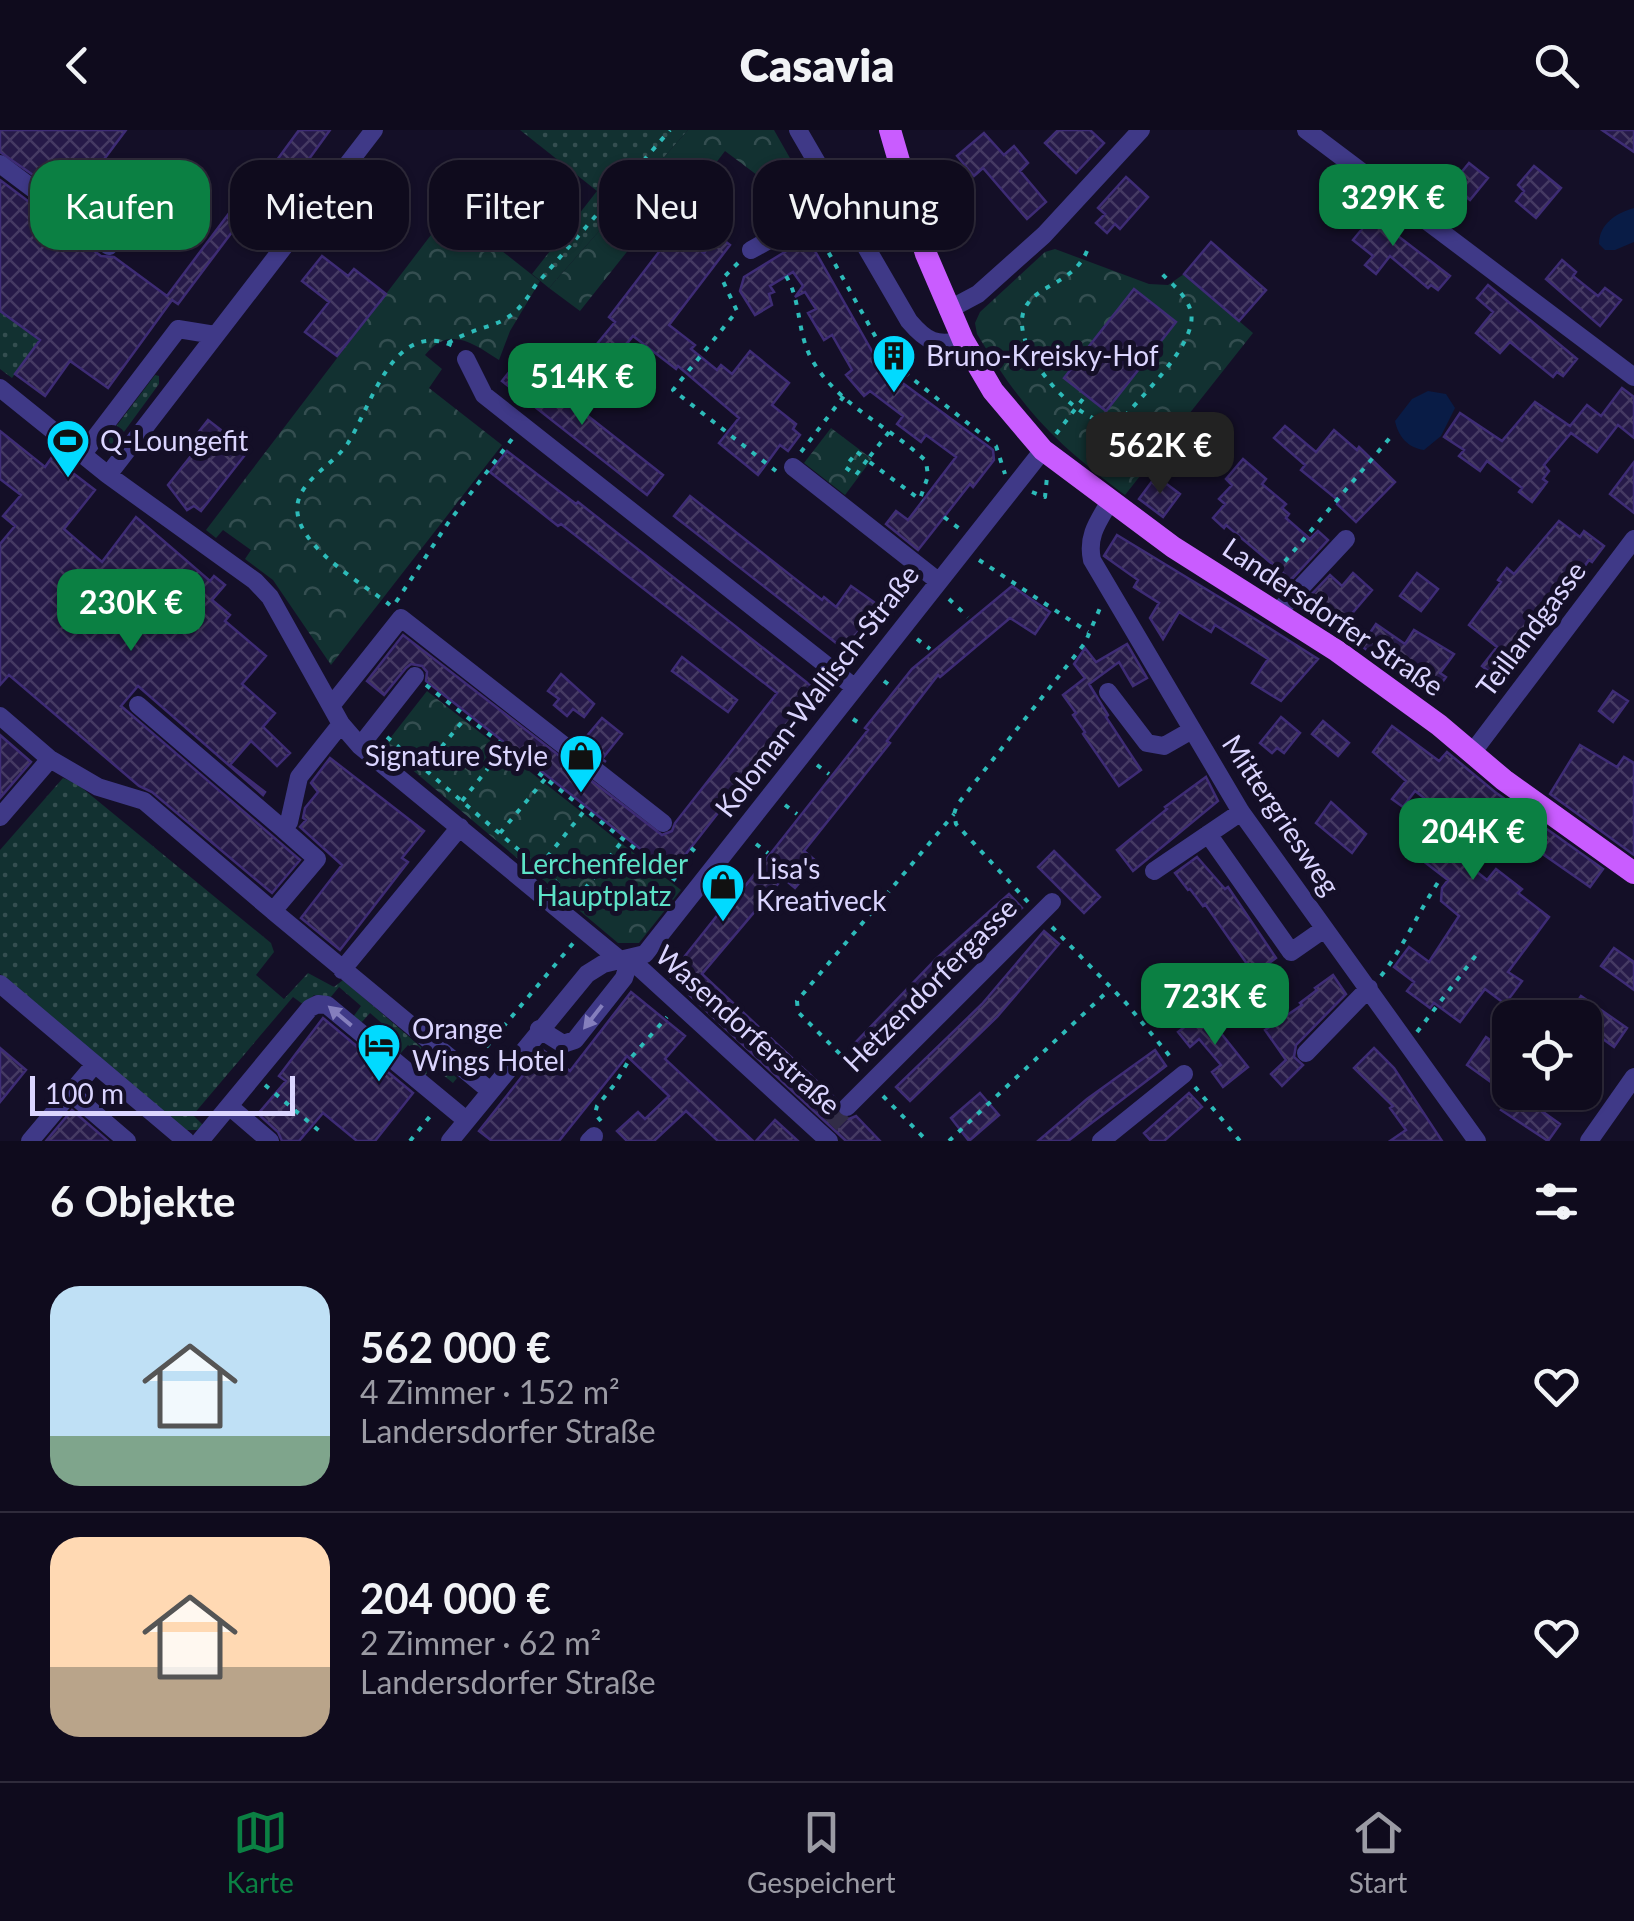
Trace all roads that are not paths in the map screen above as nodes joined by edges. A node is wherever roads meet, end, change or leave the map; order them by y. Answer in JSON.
{"nodes":[{"id":1,"x":374,"y":130,"type":"edge"},
{"id":2,"x":798,"y":130,"type":"edge"},
{"id":3,"x":890,"y":130,"type":"edge"},
{"id":4,"x":1142,"y":130,"type":"edge"},
{"id":5,"x":1306,"y":130,"type":"edge"},
{"id":6,"x":814,"y":160,"type":"edge"},
{"id":7,"x":0,"y":164,"type":"edge"},
{"id":8,"x":30,"y":187,"type":"edge"},
{"id":9,"x":866,"y":250,"type":"edge"},
{"id":10,"x":948,"y":310,"type":"junction"},
{"id":11,"x":215,"y":336,"type":"junction"},
{"id":12,"x":962,"y":340,"type":"junction"},
{"id":13,"x":466,"y":359,"type":"road end"},
{"id":14,"x":1634,"y":377,"type":"edge"},
{"id":15,"x":0,"y":388,"type":"edge"},
{"id":16,"x":82,"y":456,"type":"junction"},
{"id":17,"x":1045,"y":461,"type":"junction"},
{"id":18,"x":790,"y":468,"type":"road end"},
{"id":19,"x":108,"y":475,"type":"junction"},
{"id":20,"x":1109,"y":502,"type":"junction"},
{"id":21,"x":1346,"y":539,"type":"dead end"},
{"id":22,"x":1634,"y":539,"type":"edge"},
{"id":23,"x":940,"y":586,"type":"junction"},
{"id":24,"x":1278,"y":602,"type":"junction"},
{"id":25,"x":415,"y":676,"type":"road end"},
{"id":26,"x":854,"y":687,"type":"junction"},
{"id":27,"x":1108,"y":692,"type":"dead end"},
{"id":28,"x":138,"y":706,"type":"dead end"},
{"id":29,"x":331,"y":706,"type":"junction"},
{"id":30,"x":0,"y":716,"type":"edge"},
{"id":31,"x":342,"y":724,"type":"junction"},
{"id":32,"x":1192,"y":730,"type":"junction"},
{"id":33,"x":360,"y":746,"type":"junction"},
{"id":34,"x":1472,"y":753,"type":"junction"},
{"id":35,"x":50,"y":759,"type":"junction"},
{"id":36,"x":1241,"y":812,"type":"junction"},
{"id":37,"x":0,"y":818,"type":"edge"},
{"id":38,"x":664,"y":823,"type":"dead end"},
{"id":39,"x":460,"y":827,"type":"junction"},
{"id":40,"x":282,"y":830,"type":"junction"},
{"id":41,"x":1208,"y":834,"type":"junction"},
{"id":42,"x":1154,"y":871,"type":"dead end"},
{"id":43,"x":1634,"y":874,"type":"edge"},
{"id":44,"x":1046,"y":908,"type":"road end"},
{"id":45,"x":273,"y":911,"type":"junction"},
{"id":46,"x":1324,"y":929,"type":"junction"},
{"id":47,"x":625,"y":960,"type":"junction"},
{"id":48,"x":342,"y":970,"type":"junction"},
{"id":49,"x":0,"y":984,"type":"edge"},
{"id":50,"x":1369,"y":988,"type":"junction"},
{"id":51,"x":539,"y":1029,"type":"junction"},
{"id":52,"x":1306,"y":1053,"type":"dead end"},
{"id":53,"x":95,"y":1064,"type":"junction"},
{"id":54,"x":1184,"y":1074,"type":"road end"},
{"id":55,"x":1634,"y":1077,"type":"edge"},
{"id":56,"x":489,"y":1090,"type":"junction"},
{"id":57,"x":70,"y":1093,"type":"junction"},
{"id":58,"x":228,"y":1106,"type":"junction"},
{"id":59,"x":847,"y":1107,"type":"tunnel mouth"},
{"id":60,"x":466,"y":1120,"type":"junction"},
{"id":61,"x":827,"y":1133,"type":"edge"},
{"id":62,"x":30,"y":1141,"type":"edge"},
{"id":63,"x":127,"y":1141,"type":"edge"},
{"id":64,"x":186,"y":1141,"type":"edge"},
{"id":65,"x":200,"y":1141,"type":"edge"},
{"id":66,"x":270,"y":1141,"type":"edge"},
{"id":67,"x":450,"y":1141,"type":"edge"},
{"id":68,"x":1100,"y":1141,"type":"edge"},
{"id":69,"x":1477,"y":1141,"type":"edge"},
{"id":70,"x":1589,"y":1141,"type":"edge"}],
"edges":[{"from":1,"to":11,"type":"street"},
{"from":2,"to":6,"type":"street"},
{"from":3,"to":10,"type":"main road","name":"Landersdorfer Straße"},
{"from":4,"to":10,"type":"street"},
{"from":5,"to":14,"type":"street"},
{"from":7,"to":8,"type":"street"},
{"from":9,"to":12,"type":"street"},
{"from":10,"to":12,"type":"main road","name":"Landersdorfer Straße"},
{"from":11,"to":16,"type":"street"},
{"from":11,"to":19,"type":"street"},
{"from":12,"to":17,"type":"main road","name":"Landersdorfer Straße"},
{"from":13,"to":26,"type":"street"},
{"from":15,"to":16,"type":"street"},
{"from":16,"to":19,"type":"street"},
{"from":17,"to":20,"type":"main road","name":"Landersdorfer Straße"},
{"from":17,"to":23,"type":"street","name":"Koloman-Wallisch-Straße"},
{"from":18,"to":23,"type":"street"},
{"from":19,"to":29,"type":"street"},
{"from":20,"to":24,"type":"main road","name":"Landersdorfer Straße"},
{"from":20,"to":32,"type":"street","name":"Mittergriesweg"},
{"from":21,"to":24,"type":"street"},
{"from":22,"to":34,"type":"street","name":"Teillandgasse"},
{"from":23,"to":26,"type":"street","name":"Koloman-Wallisch-Straße"},
{"from":24,"to":34,"type":"main road","name":"Landersdorfer Straße"},
{"from":25,"to":33,"type":"street"},
{"from":26,"to":47,"type":"street","name":"Koloman-Wallisch-Straße"},
{"from":27,"to":32,"type":"street"},
{"from":28,"to":40,"type":"street"},
{"from":29,"to":31,"type":"street"},
{"from":29,"to":38,"type":"street"},
{"from":30,"to":35,"type":"street"},
{"from":31,"to":33,"type":"street"},
{"from":31,"to":40,"type":"street"},
{"from":32,"to":36,"type":"street","name":"Mittergriesweg"},
{"from":33,"to":39,"type":"street"},
{"from":34,"to":43,"type":"main road","name":"Landersdorfer Straße"},
{"from":35,"to":37,"type":"street"},
{"from":35,"to":45,"type":"street"},
{"from":36,"to":41,"type":"street"},
{"from":36,"to":46,"type":"street","name":"Mittergriesweg"},
{"from":39,"to":47,"type":"street"},
{"from":39,"to":48,"type":"street"},
{"from":40,"to":45,"type":"street"},
{"from":41,"to":42,"type":"street"},
{"from":41,"to":46,"type":"street"},
{"from":44,"to":59,"type":"street","name":"Hetzendorfergasse"},
{"from":45,"to":48,"type":"street"},
{"from":46,"to":50,"type":"street","name":"Mittergriesweg"},
{"from":47,"to":51,"type":"street"},
{"from":47,"to":51,"type":"street","one_way":true},
{"from":47,"to":61,"type":"street","name":"Wasendorferstraße"},
{"from":48,"to":56,"type":"street"},
{"from":49,"to":53,"type":"street"},
{"from":50,"to":52,"type":"street"},
{"from":50,"to":69,"type":"street","name":"Mittergriesweg"},
{"from":51,"to":56,"type":"street"},
{"from":53,"to":57,"type":"street"},
{"from":53,"to":64,"type":"street"},
{"from":54,"to":68,"type":"street"},
{"from":55,"to":70,"type":"street"},
{"from":56,"to":60,"type":"street"},
{"from":57,"to":62,"type":"street"},
{"from":57,"to":63,"type":"street"},
{"from":60,"to":58,"type":"street","one_way":true},
{"from":58,"to":65,"type":"street"},
{"from":58,"to":66,"type":"street"},
{"from":60,"to":67,"type":"street"}]}
